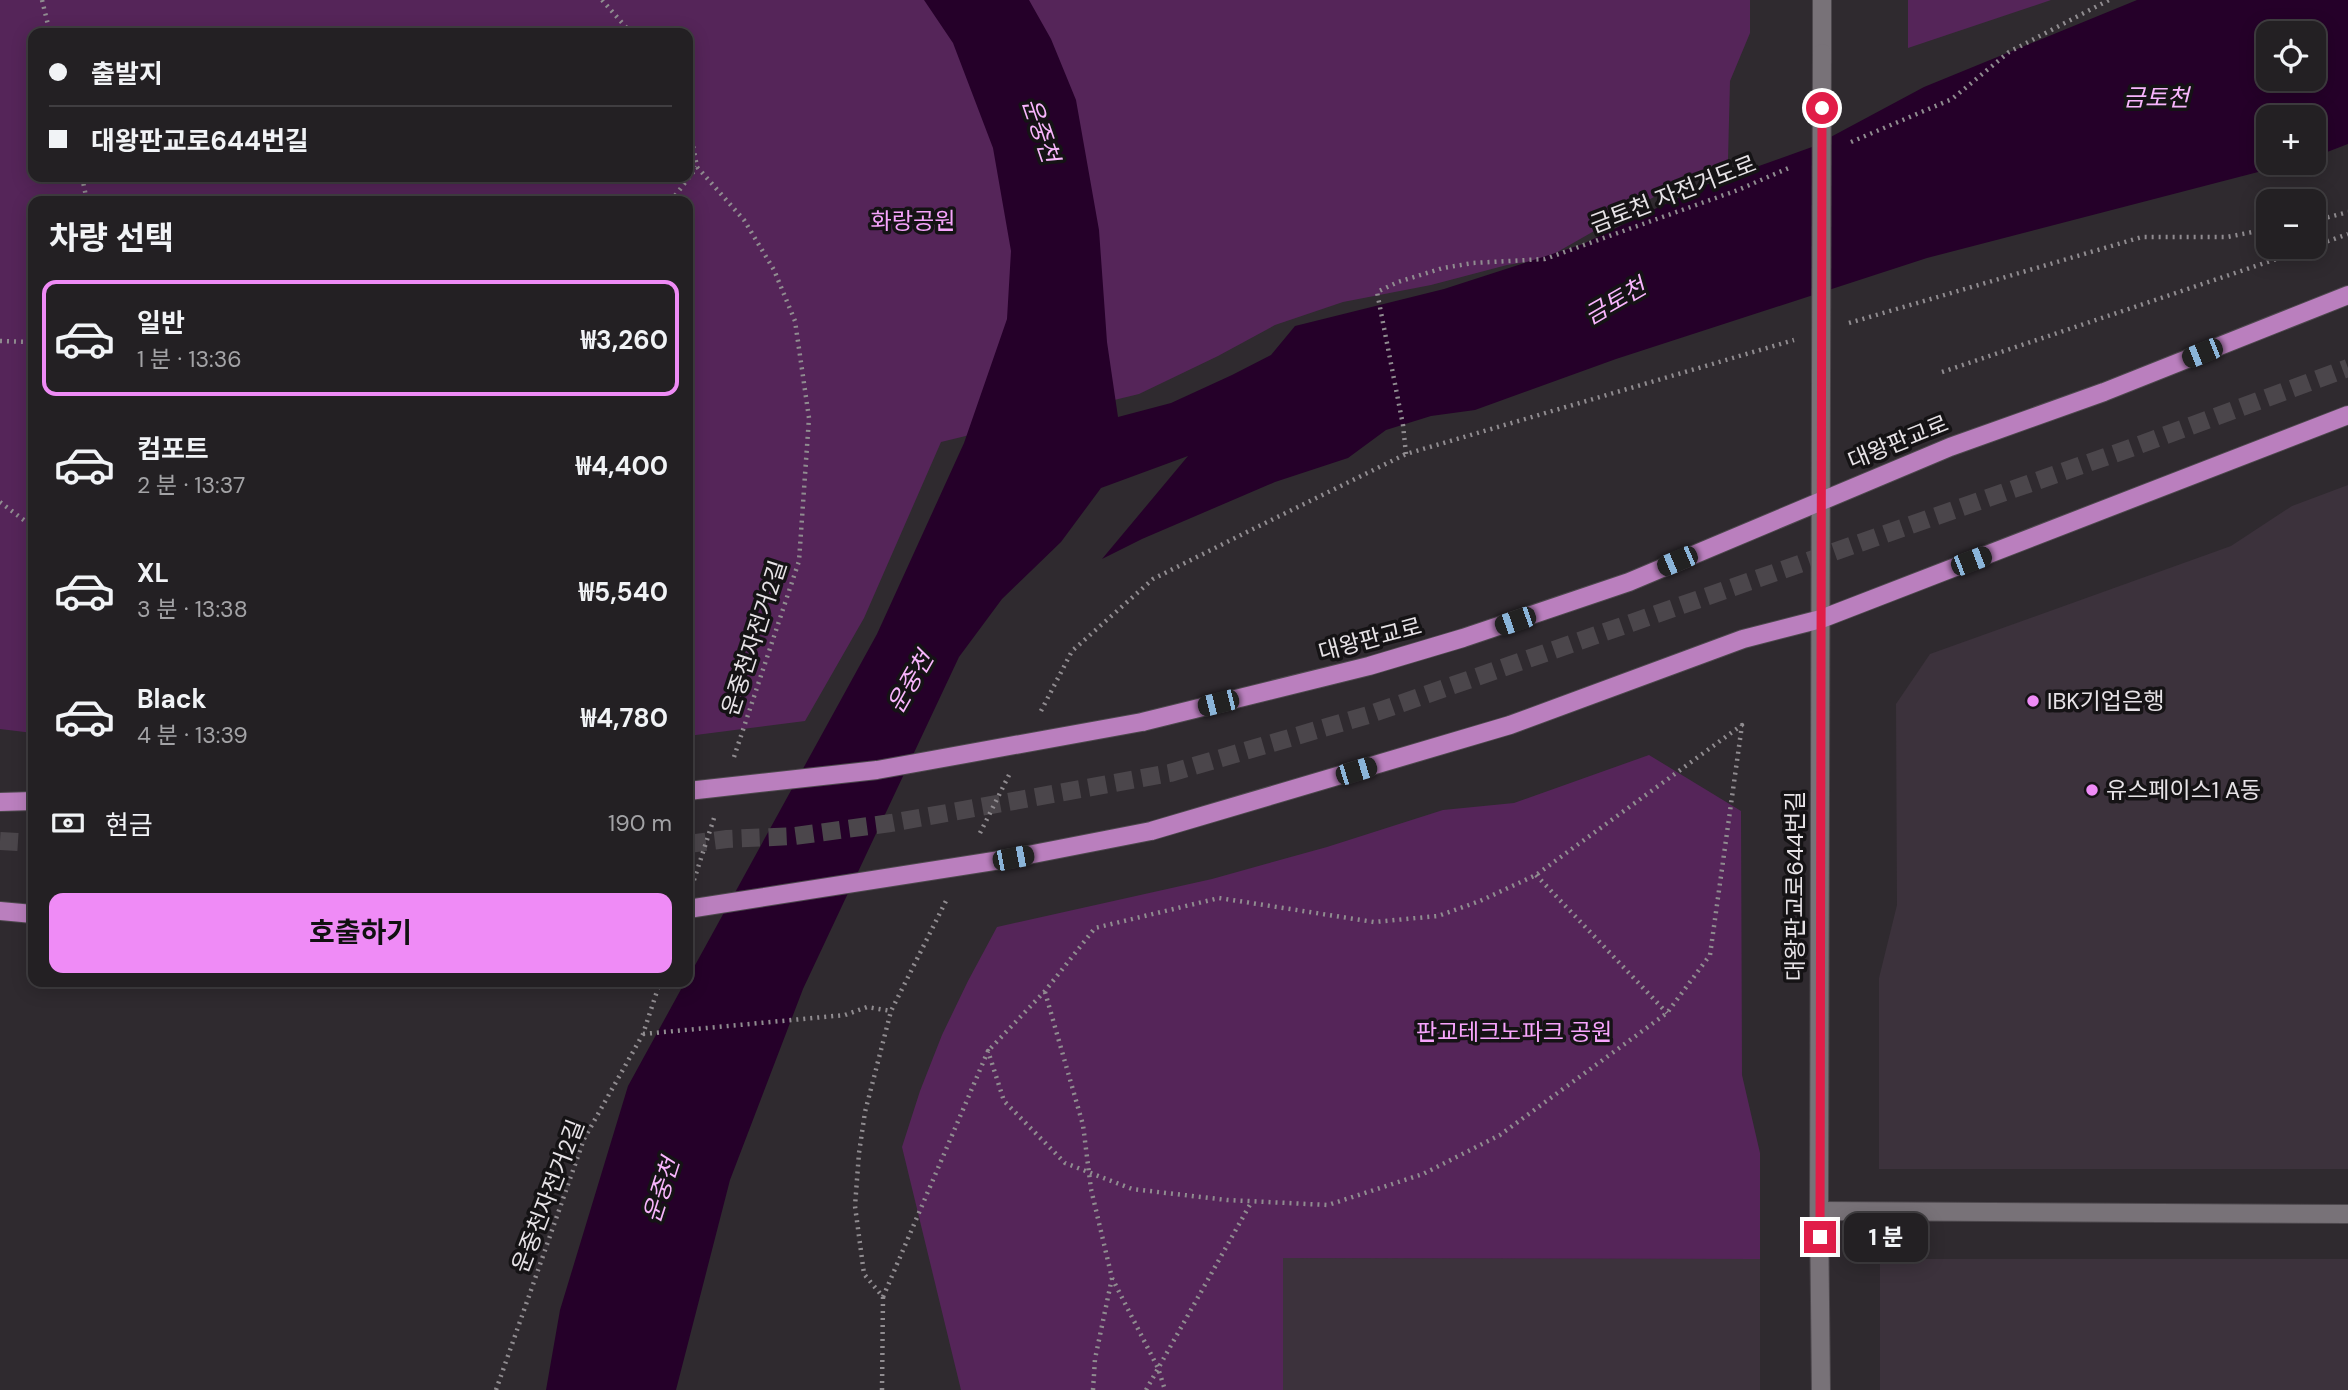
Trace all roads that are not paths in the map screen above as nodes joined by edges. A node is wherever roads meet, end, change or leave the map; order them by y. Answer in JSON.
{"nodes":[{"id":1,"x":1822,"y":0,"type":"edge"},
{"id":2,"x":2348,"y":295,"type":"edge"},
{"id":3,"x":2348,"y":415,"type":"edge"},
{"id":4,"x":1821,"y":500,"type":"junction"},
{"id":5,"x":1821,"y":619,"type":"junction"},
{"id":6,"x":693,"y":790,"type":"edge"},
{"id":7,"x":28,"y":801,"type":"edge"},
{"id":8,"x":0,"y":802,"type":"edge"},
{"id":9,"x":693,"y":908,"type":"edge"},
{"id":10,"x":0,"y":911,"type":"edge"},
{"id":11,"x":28,"y":914,"type":"edge"},
{"id":12,"x":1819,"y":1212,"type":"junction"},
{"id":13,"x":2348,"y":1214,"type":"edge"},
{"id":14,"x":1821,"y":1390,"type":"edge"}],
"edges":[{"from":1,"to":4,"type":"street","name":"대왕판교로644번길","bridge":true},
{"from":2,"to":4,"type":"main road","name":"대왕판교로"},
{"from":3,"to":5,"type":"main road"},
{"from":4,"to":5,"type":"street","name":"대왕판교로644번길"},
{"from":4,"to":6,"type":"main road","name":"대왕판교로","bridge":true},
{"from":5,"to":9,"type":"main road","bridge":true},
{"from":5,"to":12,"type":"street","name":"대왕판교로644번길"},
{"from":7,"to":8,"type":"main road"},
{"from":10,"to":11,"type":"main road"},
{"from":12,"to":13,"type":"street"},
{"from":12,"to":14,"type":"street","name":"대왕판교로644번길"}]}
